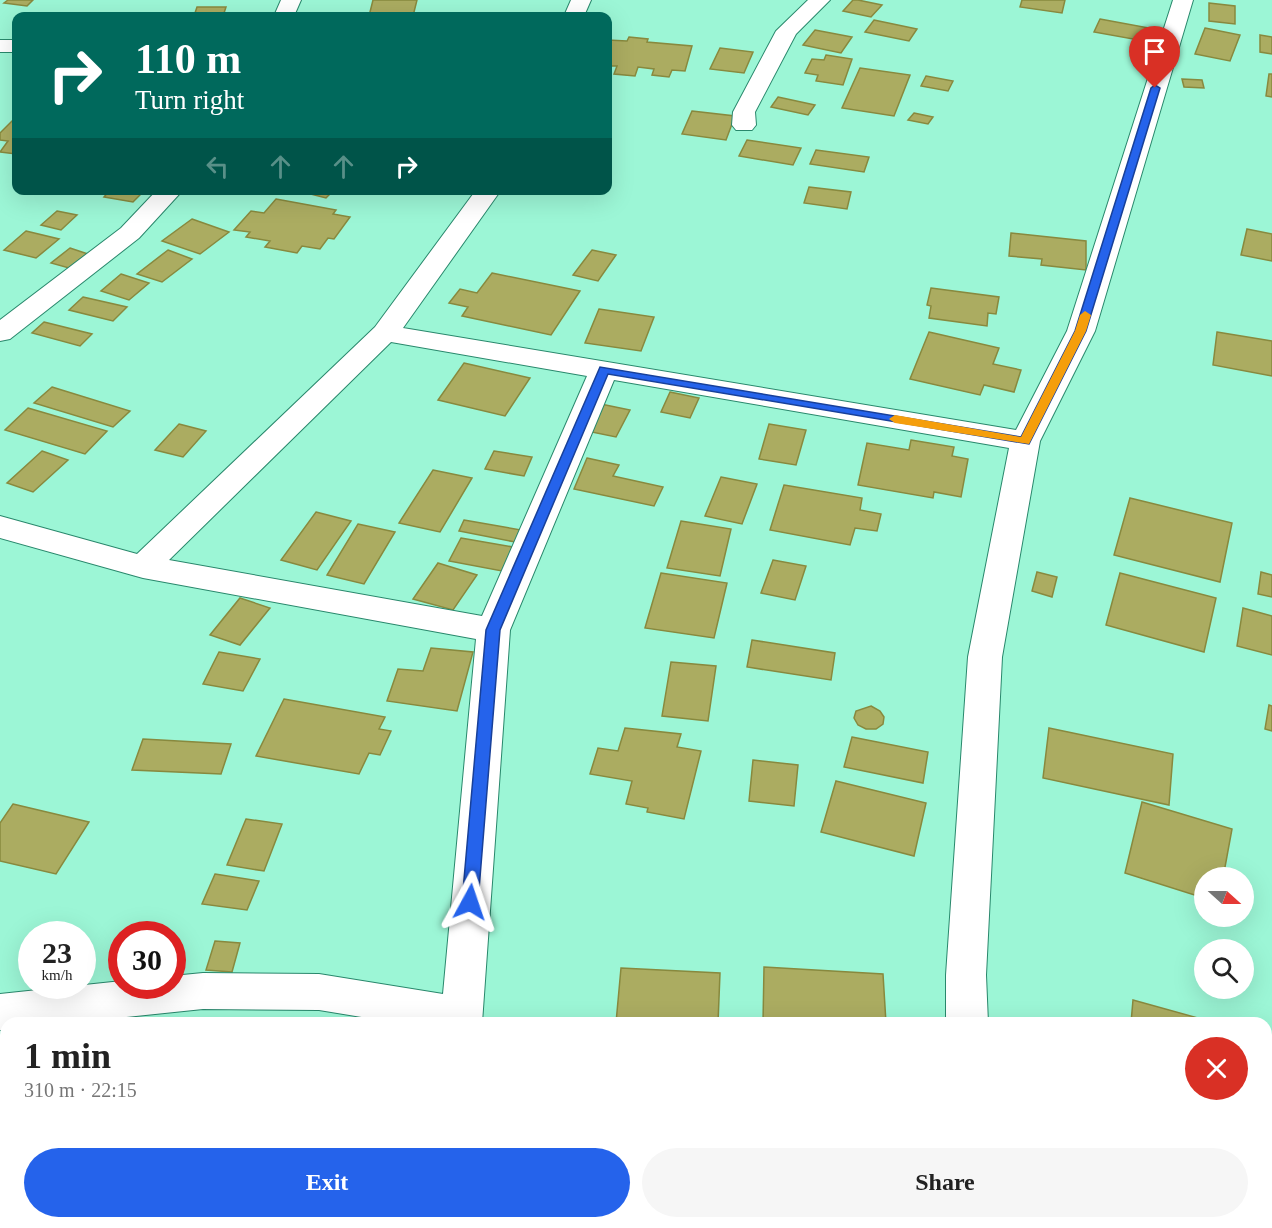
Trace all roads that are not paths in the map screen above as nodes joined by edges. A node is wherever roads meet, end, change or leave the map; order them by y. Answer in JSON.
{"nodes":[{"id":1,"x":820,"y":0,"type":"edge"},
{"id":2,"x":1183,"y":0,"type":"edge"},
{"id":3,"x":744,"y":125,"type":"dead end"},
{"id":4,"x":166,"y":195,"type":"edge"},
{"id":5,"x":485,"y":195,"type":"edge"},
{"id":6,"x":0,"y":333,"type":"edge"},
{"id":7,"x":385,"y":333,"type":"junction"},
{"id":8,"x":604,"y":370,"type":"junction"},
{"id":9,"x":1025,"y":441,"type":"junction"},
{"id":10,"x":0,"y":527,"type":"edge"},
{"id":11,"x":143,"y":567,"type":"junction"},
{"id":12,"x":493,"y":630,"type":"junction"},
{"id":13,"x":0,"y":1012,"type":"edge"},
{"id":14,"x":450,"y":1017,"type":"edge"},
{"id":15,"x":461,"y":1017,"type":"edge"},
{"id":16,"x":967,"y":1017,"type":"edge"}],
"edges":[{"from":1,"to":3,"type":"street"},
{"from":2,"to":9,"type":"street"},
{"from":4,"to":6,"type":"street"},
{"from":5,"to":7,"type":"street"},
{"from":7,"to":8,"type":"street"},
{"from":7,"to":11,"type":"street"},
{"from":8,"to":9,"type":"street"},
{"from":8,"to":12,"type":"street"},
{"from":9,"to":16,"type":"street"},
{"from":10,"to":11,"type":"street"},
{"from":11,"to":12,"type":"street"},
{"from":12,"to":15,"type":"street"},
{"from":13,"to":14,"type":"street"}]}
